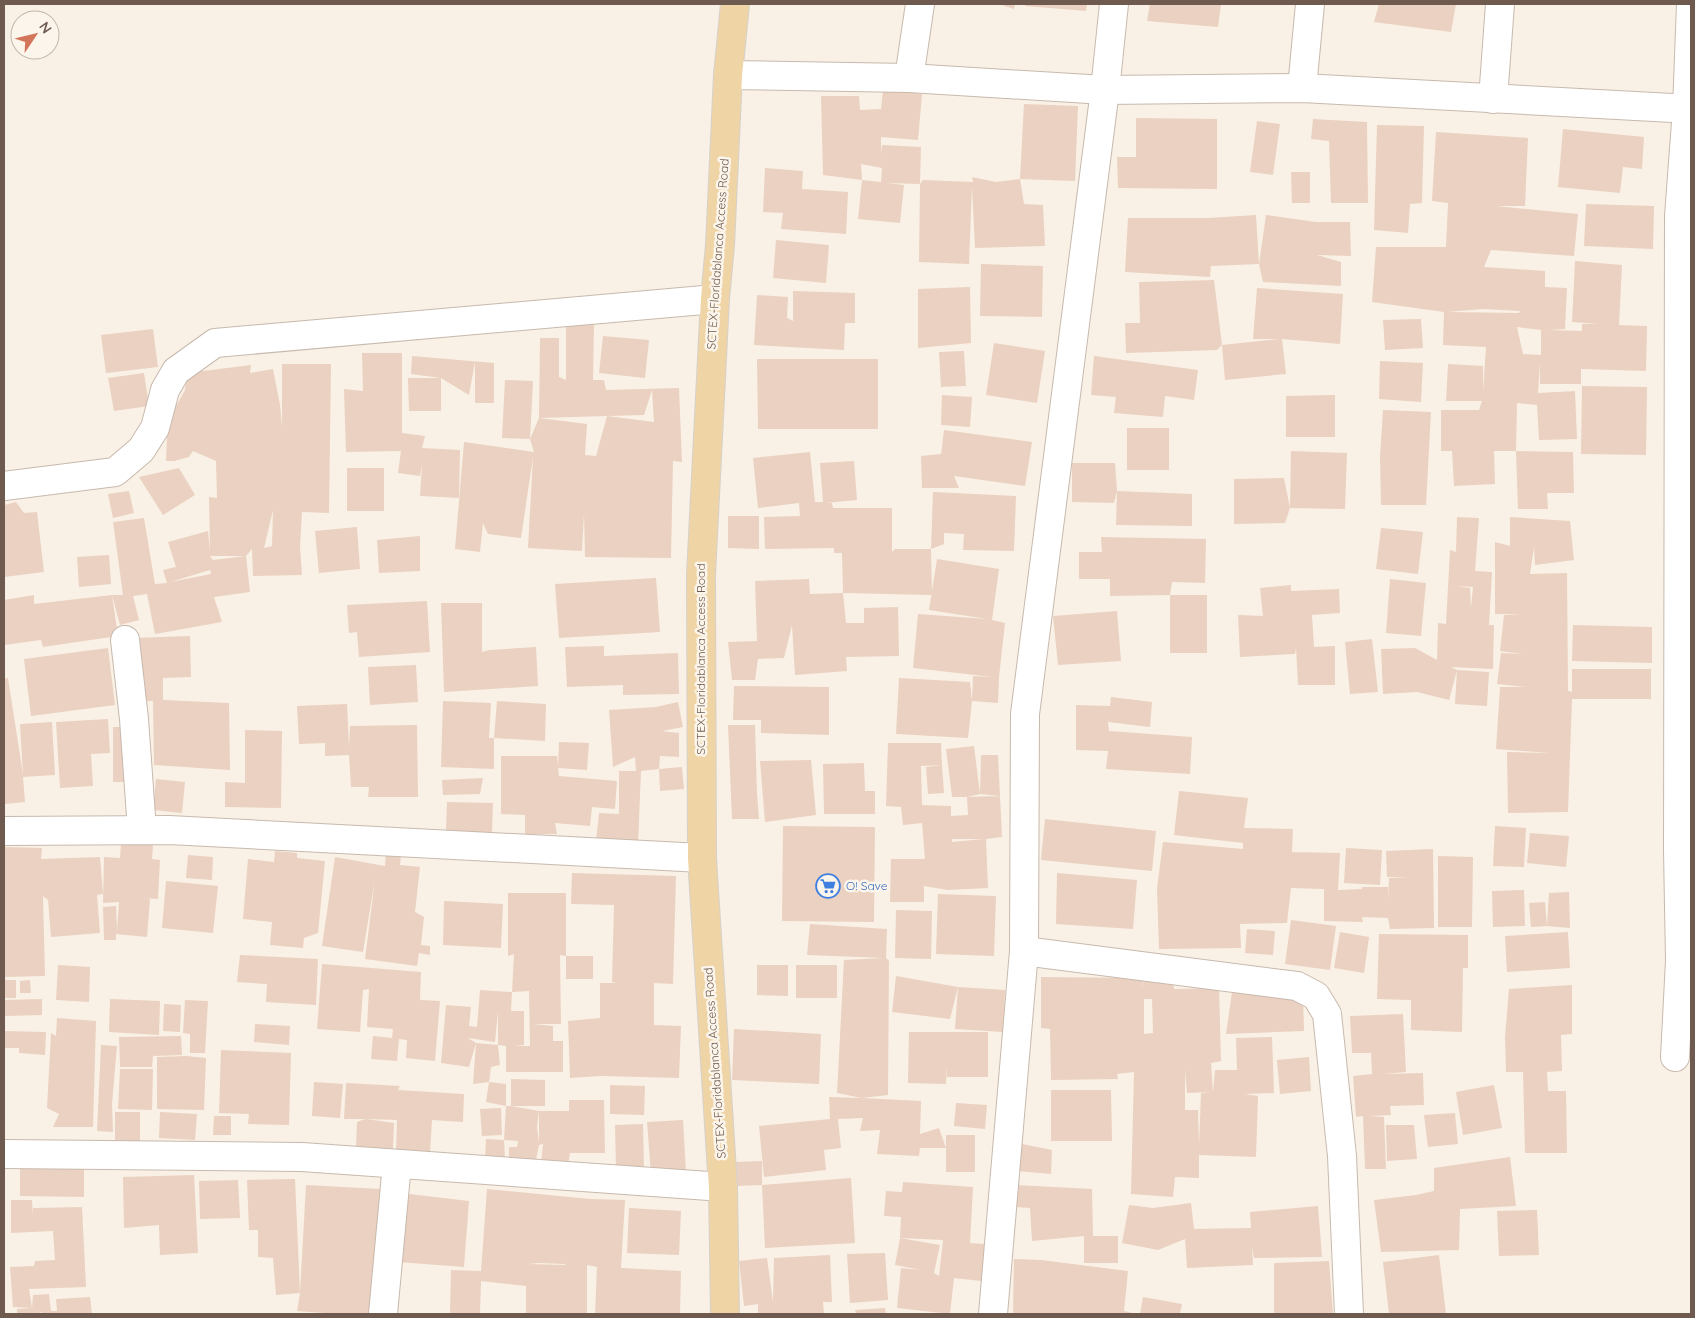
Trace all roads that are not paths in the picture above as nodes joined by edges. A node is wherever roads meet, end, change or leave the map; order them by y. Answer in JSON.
{"nodes":[{"id":1,"x":735,"y":4,"type":"edge"},
{"id":2,"x":920,"y":4,"type":"edge"},
{"id":3,"x":1114,"y":4,"type":"edge"},
{"id":4,"x":1310,"y":4,"type":"edge"},
{"id":5,"x":1500,"y":4,"type":"edge"},
{"id":6,"x":1691,"y":4,"type":"edge"},
{"id":7,"x":728,"y":75,"type":"junction"},
{"id":8,"x":909,"y":78,"type":"junction"},
{"id":9,"x":1302,"y":88,"type":"junction"},
{"id":10,"x":1105,"y":90,"type":"junction"},
{"id":11,"x":1493,"y":99,"type":"junction"},
{"id":12,"x":1689,"y":109,"type":"edge"},
{"id":13,"x":715,"y":299,"type":"junction"},
{"id":14,"x":4,"y":486,"type":"edge"},
{"id":15,"x":125,"y":640,"type":"dead end"},
{"id":16,"x":142,"y":830,"type":"junction"},
{"id":17,"x":4,"y":831,"type":"edge"},
{"id":18,"x":702,"y":858,"type":"junction"},
{"id":19,"x":1024,"y":951,"type":"junction"},
{"id":20,"x":1686,"y":961,"type":"edge"},
{"id":21,"x":1675,"y":1057,"type":"dead end"},
{"id":22,"x":4,"y":1154,"type":"edge"},
{"id":23,"x":397,"y":1164,"type":"junction"},
{"id":24,"x":723,"y":1187,"type":"junction"},
{"id":25,"x":383,"y":1314,"type":"edge"},
{"id":26,"x":725,"y":1314,"type":"edge"},
{"id":27,"x":993,"y":1314,"type":"edge"},
{"id":28,"x":1349,"y":1314,"type":"edge"}],
"edges":[{"from":1,"to":7,"type":"main road","name":"SCTEX-Floridablanca Access Road"},
{"from":2,"to":8,"type":"street"},
{"from":3,"to":10,"type":"street"},
{"from":4,"to":9,"type":"street"},
{"from":5,"to":11,"type":"street"},
{"from":6,"to":12,"type":"street"},
{"from":7,"to":8,"type":"street"},
{"from":7,"to":13,"type":"main road","name":"SCTEX-Floridablanca Access Road"},
{"from":8,"to":10,"type":"street"},
{"from":9,"to":10,"type":"street"},
{"from":9,"to":11,"type":"street"},
{"from":10,"to":19,"type":"street"},
{"from":11,"to":12,"type":"street"},
{"from":12,"to":20,"type":"street"},
{"from":13,"to":14,"type":"street"},
{"from":13,"to":18,"type":"main road","name":"SCTEX-Floridablanca Access Road"},
{"from":15,"to":16,"type":"street"},
{"from":16,"to":17,"type":"street"},
{"from":16,"to":18,"type":"street"},
{"from":18,"to":24,"type":"main road","name":"SCTEX-Floridablanca Access Road"},
{"from":19,"to":27,"type":"street"},
{"from":19,"to":28,"type":"street"},
{"from":20,"to":21,"type":"street"},
{"from":22,"to":23,"type":"street"},
{"from":23,"to":24,"type":"street"},
{"from":23,"to":25,"type":"street"},
{"from":24,"to":26,"type":"main road","name":"SCTEX-Floridablanca Access Road"}]}
